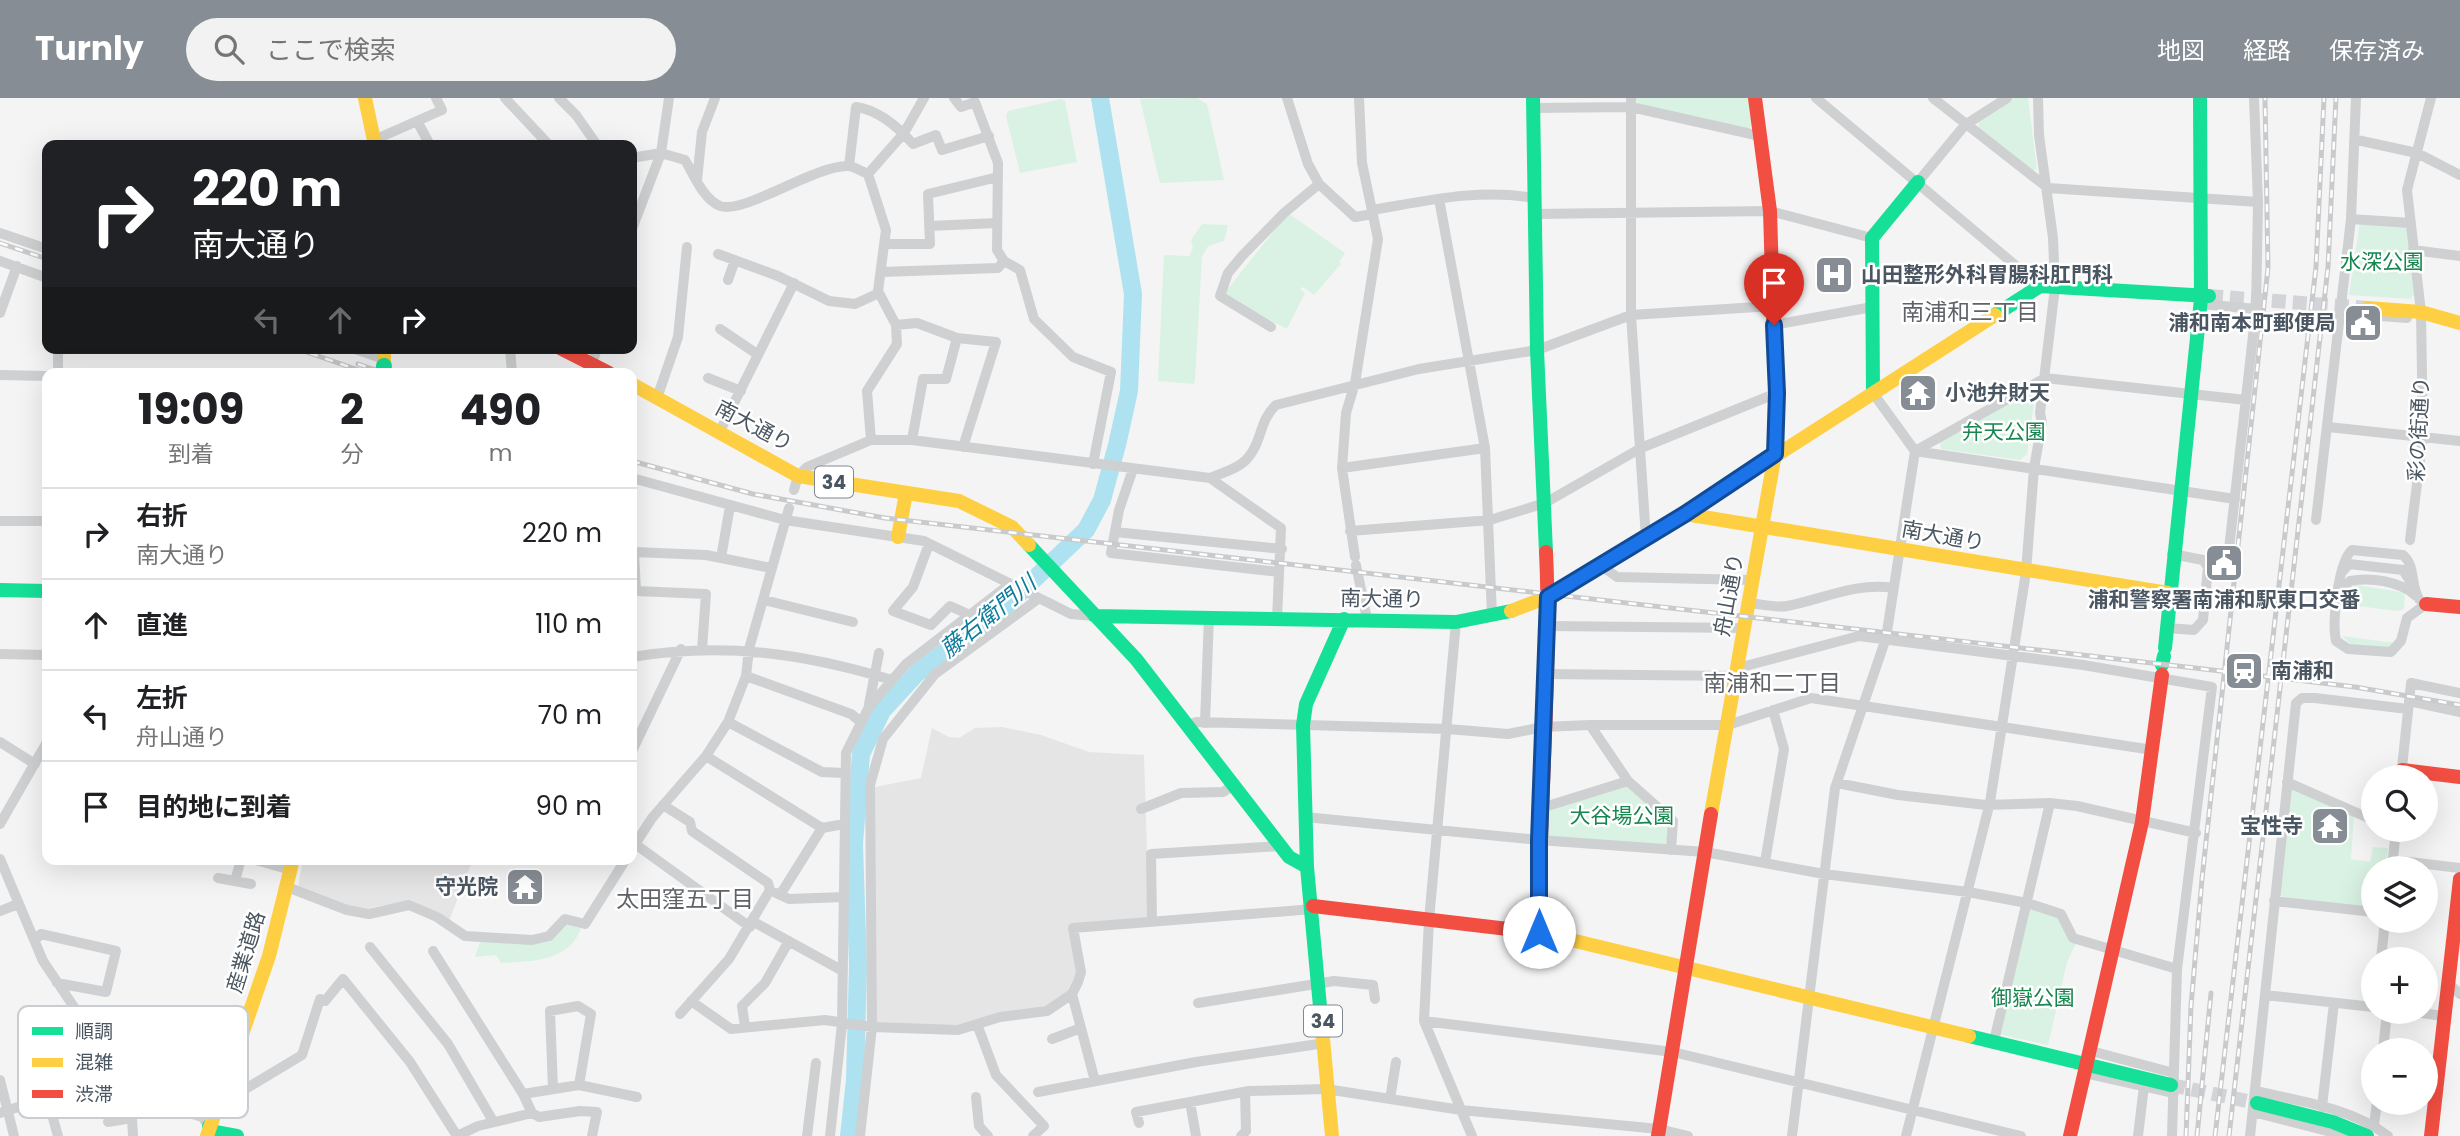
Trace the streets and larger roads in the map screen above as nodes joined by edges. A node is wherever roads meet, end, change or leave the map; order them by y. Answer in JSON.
{"nodes":[{"id":1,"x":366,"y":98,"type":"edge"},
{"id":2,"x":436,"y":98,"type":"edge"},
{"id":3,"x":505,"y":98,"type":"edge"},
{"id":4,"x":559,"y":98,"type":"edge"},
{"id":5,"x":669,"y":98,"type":"edge"},
{"id":6,"x":715,"y":98,"type":"edge"},
{"id":7,"x":924,"y":98,"type":"edge"},
{"id":8,"x":954,"y":98,"type":"edge"},
{"id":9,"x":1287,"y":98,"type":"edge"},
{"id":10,"x":1359,"y":98,"type":"edge"},
{"id":11,"x":1755,"y":98,"type":"edge"},
{"id":12,"x":1816,"y":98,"type":"edge"},
{"id":13,"x":1933,"y":98,"type":"edge"},
{"id":14,"x":2007,"y":98,"type":"edge"},
{"id":15,"x":2038,"y":98,"type":"edge"},
{"id":16,"x":2200,"y":98,"type":"edge"},
{"id":17,"x":2254,"y":98,"type":"edge"},
{"id":18,"x":2356,"y":98,"type":"edge"},
{"id":19,"x":2431,"y":98,"type":"edge"},
{"id":20,"x":1533,"y":103,"type":"edge"},
{"id":21,"x":1631,"y":103,"type":"edge"},
{"id":22,"x":417,"y":121,"type":"junction"},
{"id":23,"x":1965,"y":125,"type":"junction"},
{"id":24,"x":904,"y":133,"type":"junction"},
{"id":25,"x":989,"y":136,"type":"junction"},
{"id":26,"x":1760,"y":136,"type":"junction"},
{"id":27,"x":374,"y":140,"type":"edge"},
{"id":28,"x":381,"y":140,"type":"edge"},
{"id":29,"x":427,"y":140,"type":"edge"},
{"id":30,"x":544,"y":140,"type":"edge"},
{"id":31,"x":594,"y":140,"type":"edge"},
{"id":32,"x":2357,"y":140,"type":"junction"},
{"id":33,"x":661,"y":153,"type":"junction"},
{"id":34,"x":2417,"y":153,"type":"junction"},
{"id":35,"x":637,"y":158,"type":"edge"},
{"id":36,"x":849,"y":166,"type":"junction"},
{"id":37,"x":868,"y":174,"type":"junction"},
{"id":38,"x":2460,"y":175,"type":"edge"},
{"id":39,"x":998,"y":177,"type":"junction"},
{"id":40,"x":697,"y":180,"type":"junction"},
{"id":41,"x":1918,"y":182,"type":"junction"},
{"id":42,"x":1319,"y":184,"type":"junction"},
{"id":43,"x":2046,"y":187,"type":"junction"},
{"id":44,"x":2201,"y":198,"type":"junction"},
{"id":45,"x":1439,"y":199,"type":"junction"},
{"id":46,"x":2258,"y":202,"type":"junction"},
{"id":47,"x":1534,"y":206,"type":"junction"},
{"id":48,"x":1770,"y":211,"type":"junction"},
{"id":49,"x":1372,"y":212,"type":"junction"},
{"id":50,"x":1631,"y":212,"type":"junction"},
{"id":51,"x":637,"y":216,"type":"edge"},
{"id":52,"x":2351,"y":219,"type":"junction"},
{"id":53,"x":998,"y":223,"type":"junction"},
{"id":54,"x":2411,"y":223,"type":"junction"},
{"id":55,"x":929,"y":226,"type":"junction"},
{"id":56,"x":0,"y":233,"type":"edge"},
{"id":57,"x":1872,"y":238,"type":"junction"},
{"id":58,"x":885,"y":244,"type":"junction"},
{"id":59,"x":42,"y":247,"type":"edge"},
{"id":60,"x":687,"y":247,"type":"dead end"},
{"id":61,"x":2413,"y":250,"type":"junction"},
{"id":62,"x":718,"y":254,"type":"dead end"},
{"id":63,"x":2460,"y":257,"type":"edge"},
{"id":64,"x":734,"y":260,"type":"junction"},
{"id":65,"x":0,"y":261,"type":"edge"},
{"id":66,"x":1004,"y":261,"type":"junction"},
{"id":67,"x":17,"y":266,"type":"junction"},
{"id":68,"x":881,"y":272,"type":"junction"},
{"id":69,"x":42,"y":276,"type":"edge"},
{"id":70,"x":728,"y":280,"type":"dead end"},
{"id":71,"x":794,"y":283,"type":"junction"},
{"id":72,"x":2048,"y":287,"type":"junction"},
{"id":73,"x":879,"y":293,"type":"junction"},
{"id":74,"x":2203,"y":298,"type":"junction"},
{"id":75,"x":1773,"y":306,"type":"junction"},
{"id":76,"x":1872,"y":307,"type":"junction"},
{"id":77,"x":2368,"y":308,"type":"tunnel mouth"},
{"id":78,"x":2256,"y":309,"type":"junction"},
{"id":79,"x":0,"y":313,"type":"edge"},
{"id":80,"x":2339,"y":313,"type":"junction"},
{"id":81,"x":1631,"y":315,"type":"junction"},
{"id":82,"x":2421,"y":315,"type":"junction"},
{"id":83,"x":2460,"y":323,"type":"edge"},
{"id":84,"x":895,"y":325,"type":"junction"},
{"id":85,"x":1774,"y":325,"type":"junction"},
{"id":86,"x":1271,"y":327,"type":"dead end"},
{"id":87,"x":720,"y":329,"type":"dead end"},
{"id":88,"x":957,"y":338,"type":"junction"},
{"id":89,"x":1537,"y":350,"type":"junction"},
{"id":90,"x":366,"y":354,"type":"edge"},
{"id":91,"x":571,"y":354,"type":"edge"},
{"id":92,"x":595,"y":354,"type":"edge"},
{"id":93,"x":757,"y":354,"type":"junction"},
{"id":94,"x":1469,"y":360,"type":"junction"},
{"id":95,"x":384,"y":362,"type":"edge"},
{"id":96,"x":592,"y":365,"type":"junction"},
{"id":97,"x":598,"y":368,"type":"edge"},
{"id":98,"x":0,"y":375,"type":"edge"},
{"id":99,"x":42,"y":376,"type":"edge"},
{"id":100,"x":708,"y":378,"type":"dead end"},
{"id":101,"x":2045,"y":378,"type":"junction"},
{"id":102,"x":1355,"y":383,"type":"junction"},
{"id":103,"x":637,"y":387,"type":"edge"},
{"id":104,"x":740,"y":391,"type":"junction"},
{"id":105,"x":1777,"y":393,"type":"junction"},
{"id":106,"x":1873,"y":393,"type":"junction"},
{"id":107,"x":2191,"y":394,"type":"junction"},
{"id":108,"x":657,"y":398,"type":"junction"},
{"id":109,"x":2246,"y":400,"type":"junction"},
{"id":110,"x":2328,"y":427,"type":"junction"},
{"id":111,"x":720,"y":431,"type":"junction"},
{"id":112,"x":2423,"y":436,"type":"junction"},
{"id":113,"x":871,"y":440,"type":"junction"},
{"id":114,"x":912,"y":440,"type":"junction"},
{"id":115,"x":2460,"y":441,"type":"edge"},
{"id":116,"x":962,"y":447,"type":"junction"},
{"id":117,"x":1485,"y":448,"type":"junction"},
{"id":118,"x":1641,"y":448,"type":"junction"},
{"id":119,"x":1915,"y":451,"type":"junction"},
{"id":120,"x":1775,"y":454,"type":"junction"},
{"id":121,"x":1096,"y":465,"type":"junction"},
{"id":122,"x":1342,"y":468,"type":"junction"},
{"id":123,"x":2034,"y":468,"type":"junction"},
{"id":124,"x":1129,"y":469,"type":"junction"},
{"id":125,"x":1210,"y":478,"type":"junction"},
{"id":126,"x":637,"y":479,"type":"edge"},
{"id":127,"x":796,"y":483,"type":"junction"},
{"id":128,"x":2180,"y":492,"type":"junction"},
{"id":129,"x":906,"y":493,"type":"junction"},
{"id":130,"x":2235,"y":499,"type":"junction"},
{"id":131,"x":1545,"y":503,"type":"junction"},
{"id":132,"x":730,"y":506,"type":"junction"},
{"id":133,"x":789,"y":508,"type":"dead end"},
{"id":134,"x":1685,"y":514,"type":"junction"},
{"id":135,"x":785,"y":520,"type":"junction"},
{"id":136,"x":1490,"y":520,"type":"junction"},
{"id":137,"x":2316,"y":520,"type":"dead end"},
{"id":138,"x":0,"y":521,"type":"edge"},
{"id":139,"x":42,"y":522,"type":"edge"},
{"id":140,"x":1762,"y":526,"type":"junction"},
{"id":141,"x":1350,"y":531,"type":"junction"},
{"id":142,"x":1115,"y":532,"type":"junction"},
{"id":143,"x":898,"y":537,"type":"junction"},
{"id":144,"x":1646,"y":538,"type":"junction"},
{"id":145,"x":2410,"y":540,"type":"dead end"},
{"id":146,"x":929,"y":544,"type":"junction"},
{"id":147,"x":1282,"y":549,"type":"junction"},
{"id":148,"x":2229,"y":549,"type":"dead end"},
{"id":149,"x":1899,"y":550,"type":"junction"},
{"id":150,"x":637,"y":552,"type":"edge"},
{"id":151,"x":2172,"y":555,"type":"junction"},
{"id":152,"x":720,"y":558,"type":"junction"},
{"id":153,"x":1600,"y":565,"type":"junction"},
{"id":154,"x":771,"y":568,"type":"junction"},
{"id":155,"x":1279,"y":572,"type":"junction"},
{"id":156,"x":2026,"y":572,"type":"junction"},
{"id":157,"x":1752,"y":580,"type":"junction"},
{"id":158,"x":1011,"y":585,"type":"junction"},
{"id":159,"x":1894,"y":588,"type":"junction"},
{"id":160,"x":0,"y":590,"type":"edge"},
{"id":161,"x":42,"y":591,"type":"edge"},
{"id":162,"x":637,"y":591,"type":"edge"},
{"id":163,"x":2168,"y":593,"type":"junction"},
{"id":164,"x":2338,"y":596,"type":"junction"},
{"id":165,"x":1035,"y":597,"type":"junction"},
{"id":166,"x":1548,"y":597,"type":"junction"},
{"id":167,"x":764,"y":600,"type":"junction"},
{"id":168,"x":2423,"y":602,"type":"junction"},
{"id":169,"x":1749,"y":603,"type":"junction"},
{"id":170,"x":2460,"y":607,"type":"edge"},
{"id":171,"x":970,"y":615,"type":"junction"},
{"id":172,"x":1095,"y":616,"type":"junction"},
{"id":173,"x":1209,"y":616,"type":"junction"},
{"id":174,"x":1492,"y":616,"type":"junction"},
{"id":175,"x":1367,"y":618,"type":"junction"},
{"id":176,"x":1278,"y":619,"type":"junction"},
{"id":177,"x":1344,"y":619,"type":"junction"},
{"id":178,"x":853,"y":622,"type":"dead end"},
{"id":179,"x":1456,"y":622,"type":"junction"},
{"id":180,"x":1547,"y":626,"type":"junction"},
{"id":181,"x":1744,"y":628,"type":"junction"},
{"id":182,"x":2167,"y":628,"type":"junction"},
{"id":183,"x":1885,"y":638,"type":"junction"},
{"id":184,"x":681,"y":649,"type":"junction"},
{"id":185,"x":702,"y":649,"type":"junction"},
{"id":186,"x":749,"y":649,"type":"junction"},
{"id":187,"x":879,"y":653,"type":"dead end"},
{"id":188,"x":0,"y":654,"type":"edge"},
{"id":189,"x":42,"y":654,"type":"edge"},
{"id":190,"x":637,"y":656,"type":"edge"},
{"id":191,"x":2012,"y":656,"type":"junction"},
{"id":192,"x":2163,"y":664,"type":"junction"},
{"id":193,"x":1737,"y":672,"type":"junction"},
{"id":194,"x":1545,"y":674,"type":"junction"},
{"id":195,"x":875,"y":675,"type":"junction"},
{"id":196,"x":746,"y":676,"type":"junction"},
{"id":197,"x":892,"y":680,"type":"junction"},
{"id":198,"x":2460,"y":693,"type":"edge"},
{"id":199,"x":1863,"y":705,"type":"junction"},
{"id":200,"x":2409,"y":705,"type":"junction"},
{"id":201,"x":869,"y":707,"type":"junction"},
{"id":202,"x":1773,"y":710,"type":"junction"},
{"id":203,"x":2460,"y":712,"type":"edge"},
{"id":204,"x":728,"y":722,"type":"junction"},
{"id":205,"x":861,"y":722,"type":"junction"},
{"id":206,"x":1197,"y":724,"type":"junction"},
{"id":207,"x":1590,"y":724,"type":"junction"},
{"id":208,"x":1303,"y":725,"type":"junction"},
{"id":209,"x":1728,"y":725,"type":"junction"},
{"id":210,"x":1543,"y":727,"type":"junction"},
{"id":211,"x":2001,"y":728,"type":"junction"},
{"id":212,"x":1448,"y":729,"type":"junction"},
{"id":213,"x":637,"y":741,"type":"edge"},
{"id":214,"x":0,"y":742,"type":"edge"},
{"id":215,"x":42,"y":750,"type":"edge"},
{"id":216,"x":2153,"y":750,"type":"junction"},
{"id":217,"x":706,"y":756,"type":"junction"},
{"id":218,"x":34,"y":764,"type":"junction"},
{"id":219,"x":2403,"y":765,"type":"edge"},
{"id":220,"x":844,"y":773,"type":"junction"},
{"id":221,"x":2438,"y":776,"type":"edge"},
{"id":222,"x":2460,"y":777,"type":"edge"},
{"id":223,"x":1628,"y":781,"type":"junction"},
{"id":224,"x":2287,"y":782,"type":"junction"},
{"id":225,"x":1837,"y":783,"type":"junction"},
{"id":226,"x":1234,"y":785,"type":"junction"},
{"id":227,"x":1990,"y":802,"type":"junction"},
{"id":228,"x":2050,"y":803,"type":"junction"},
{"id":229,"x":663,"y":805,"type":"junction"},
{"id":230,"x":1541,"y":808,"type":"junction"},
{"id":231,"x":1141,"y":809,"type":"dead end"},
{"id":232,"x":2361,"y":815,"type":"edge"},
{"id":233,"x":1305,"y":817,"type":"junction"},
{"id":234,"x":2143,"y":822,"type":"junction"},
{"id":235,"x":0,"y":824,"type":"edge"},
{"id":236,"x":844,"y":824,"type":"junction"},
{"id":237,"x":822,"y":828,"type":"junction"},
{"id":238,"x":1439,"y":828,"type":"junction"},
{"id":239,"x":2196,"y":833,"type":"junction"},
{"id":240,"x":1539,"y":840,"type":"junction"},
{"id":241,"x":637,"y":843,"type":"edge"},
{"id":242,"x":1281,"y":846,"type":"junction"},
{"id":243,"x":637,"y":849,"type":"edge"},
{"id":244,"x":1671,"y":850,"type":"junction"},
{"id":245,"x":1704,"y":852,"type":"junction"},
{"id":246,"x":0,"y":859,"type":"edge"},
{"id":247,"x":1765,"y":862,"type":"junction"},
{"id":248,"x":239,"y":865,"type":"edge"},
{"id":249,"x":292,"y":865,"type":"edge"},
{"id":250,"x":622,"y":865,"type":"edge"},
{"id":251,"x":1307,"y":867,"type":"junction"},
{"id":252,"x":2438,"y":867,"type":"edge"},
{"id":253,"x":2460,"y":868,"type":"edge"},
{"id":254,"x":1824,"y":874,"type":"junction"},
{"id":255,"x":218,"y":878,"type":"dead end"},
{"id":256,"x":2460,"y":879,"type":"edge"},
{"id":257,"x":235,"y":881,"type":"junction"},
{"id":258,"x":251,"y":884,"type":"dead end"},
{"id":259,"x":287,"y":887,"type":"junction"},
{"id":260,"x":775,"y":892,"type":"junction"},
{"id":261,"x":1968,"y":892,"type":"junction"},
{"id":262,"x":844,"y":897,"type":"junction"},
{"id":263,"x":2274,"y":901,"type":"junction"},
{"id":264,"x":2027,"y":903,"type":"junction"},
{"id":265,"x":18,"y":904,"type":"junction"},
{"id":266,"x":1313,"y":907,"type":"junction"},
{"id":267,"x":0,"y":911,"type":"edge"},
{"id":268,"x":2361,"y":911,"type":"edge"},
{"id":269,"x":1429,"y":920,"type":"junction"},
{"id":270,"x":1152,"y":921,"type":"junction"},
{"id":271,"x":751,"y":924,"type":"junction"},
{"id":272,"x":1539,"y":932,"type":"junction"},
{"id":273,"x":36,"y":940,"type":"junction"},
{"id":274,"x":789,"y":941,"type":"junction"},
{"id":275,"x":370,"y":947,"type":"dead end"},
{"id":276,"x":433,"y":951,"type":"dead end"},
{"id":277,"x":2114,"y":952,"type":"junction"},
{"id":278,"x":1686,"y":969,"type":"junction"},
{"id":279,"x":2177,"y":969,"type":"junction"},
{"id":280,"x":843,"y":971,"type":"junction"},
{"id":281,"x":57,"y":983,"type":"junction"},
{"id":282,"x":1320,"y":984,"type":"junction"},
{"id":283,"x":2454,"y":989,"type":"edge"},
{"id":284,"x":1072,"y":994,"type":"junction"},
{"id":285,"x":2266,"y":995,"type":"junction"},
{"id":286,"x":1809,"y":998,"type":"junction"},
{"id":287,"x":1375,"y":999,"type":"dead end"},
{"id":288,"x":691,"y":1001,"type":"junction"},
{"id":289,"x":1198,"y":1003,"type":"dead end"},
{"id":290,"x":2334,"y":1003,"type":"junction"},
{"id":291,"x":73,"y":1006,"type":"edge"},
{"id":292,"x":2361,"y":1006,"type":"edge"},
{"id":293,"x":680,"y":1014,"type":"dead end"},
{"id":294,"x":248,"y":1015,"type":"edge"},
{"id":295,"x":2438,"y":1015,"type":"edge"},
{"id":296,"x":2444,"y":1016,"type":"junction"},
{"id":297,"x":1424,"y":1021,"type":"junction"},
{"id":298,"x":844,"y":1024,"type":"junction"},
{"id":299,"x":977,"y":1024,"type":"junction"},
{"id":300,"x":745,"y":1027,"type":"junction"},
{"id":301,"x":870,"y":1027,"type":"junction"},
{"id":302,"x":1932,"y":1027,"type":"junction"},
{"id":303,"x":1081,"y":1028,"type":"junction"},
{"id":304,"x":1052,"y":1039,"type":"dead end"},
{"id":305,"x":1994,"y":1041,"type":"junction"},
{"id":306,"x":1325,"y":1043,"type":"junction"},
{"id":307,"x":1673,"y":1052,"type":"junction"},
{"id":308,"x":1396,"y":1062,"type":"dead end"},
{"id":309,"x":2088,"y":1062,"type":"junction"},
{"id":310,"x":816,"y":1063,"type":"dead end"},
{"id":311,"x":0,"y":1080,"type":"edge"},
{"id":312,"x":1095,"y":1082,"type":"junction"},
{"id":313,"x":1799,"y":1082,"type":"junction"},
{"id":314,"x":579,"y":1085,"type":"junction"},
{"id":315,"x":2173,"y":1085,"type":"junction"},
{"id":316,"x":2144,"y":1086,"type":"junction"},
{"id":317,"x":248,"y":1087,"type":"edge"},
{"id":318,"x":554,"y":1089,"type":"junction"},
{"id":319,"x":1326,"y":1089,"type":"junction"},
{"id":320,"x":1038,"y":1092,"type":"dead end"},
{"id":321,"x":1245,"y":1092,"type":"junction"},
{"id":322,"x":523,"y":1094,"type":"junction"},
{"id":323,"x":637,"y":1097,"type":"dead end"},
{"id":324,"x":976,"y":1097,"type":"dead end"},
{"id":325,"x":1390,"y":1099,"type":"junction"},
{"id":326,"x":1190,"y":1102,"type":"junction"},
{"id":327,"x":2255,"y":1102,"type":"junction"},
{"id":328,"x":2322,"y":1107,"type":"junction"},
{"id":329,"x":1912,"y":1108,"type":"junction"},
{"id":330,"x":1461,"y":1110,"type":"junction"},
{"id":331,"x":3,"y":1112,"type":"edge"},
{"id":332,"x":532,"y":1113,"type":"junction"},
{"id":333,"x":53,"y":1118,"type":"edge"},
{"id":334,"x":132,"y":1118,"type":"joint"},
{"id":335,"x":493,"y":1121,"type":"junction"},
{"id":336,"x":108,"y":1122,"type":"dead end"},
{"id":337,"x":1139,"y":1123,"type":"dead end"},
{"id":338,"x":208,"y":1131,"type":"edge"},
{"id":339,"x":2371,"y":1131,"type":"edge"},
{"id":340,"x":1658,"y":1132,"type":"edge"},
{"id":341,"x":2340,"y":1135,"type":"edge"},
{"id":342,"x":13,"y":1136,"type":"edge"},
{"id":343,"x":58,"y":1136,"type":"edge"},
{"id":344,"x":133,"y":1136,"type":"edge"},
{"id":345,"x":237,"y":1136,"type":"edge"},
{"id":346,"x":457,"y":1136,"type":"edge"},
{"id":347,"x":592,"y":1136,"type":"edge"},
{"id":348,"x":807,"y":1136,"type":"edge"},
{"id":349,"x":830,"y":1136,"type":"edge"},
{"id":350,"x":860,"y":1136,"type":"edge"},
{"id":351,"x":988,"y":1136,"type":"edge"},
{"id":352,"x":1033,"y":1136,"type":"edge"},
{"id":353,"x":1196,"y":1136,"type":"edge"},
{"id":354,"x":1241,"y":1136,"type":"edge"},
{"id":355,"x":1332,"y":1136,"type":"edge"},
{"id":356,"x":1472,"y":1136,"type":"edge"},
{"id":357,"x":1688,"y":1136,"type":"edge"},
{"id":358,"x":1792,"y":1136,"type":"edge"},
{"id":359,"x":1906,"y":1136,"type":"edge"},
{"id":360,"x":2021,"y":1136,"type":"edge"},
{"id":361,"x":2070,"y":1136,"type":"edge"},
{"id":362,"x":2138,"y":1136,"type":"edge"},
{"id":363,"x":2172,"y":1136,"type":"edge"},
{"id":364,"x":2250,"y":1136,"type":"edge"},
{"id":365,"x":2388,"y":1136,"type":"edge"},
{"id":366,"x":2431,"y":1136,"type":"edge"}],
"edges":[{"from":1,"to":27,"type":"street"},
{"from":2,"to":22,"type":"street"},
{"from":3,"to":30,"type":"street"},
{"from":4,"to":31,"type":"street"},
{"from":5,"to":33,"type":"street"},
{"from":6,"to":40,"type":"street"},
{"from":7,"to":24,"type":"street"},
{"from":8,"to":25,"type":"street"},
{"from":9,"to":42,"type":"street"},
{"from":10,"to":49,"type":"street"},
{"from":11,"to":26,"type":"street","name":"舟山通り"},
{"from":12,"to":41,"type":"street"},
{"from":13,"to":23,"type":"street"},
{"from":14,"to":23,"type":"street"},
{"from":15,"to":43,"type":"street"},
{"from":16,"to":44,"type":"street"},
{"from":17,"to":46,"type":"street"},
{"from":18,"to":32,"type":"street"},
{"from":19,"to":34,"type":"street","name":"彩の街通り"},
{"from":20,"to":21,"type":"street"},
{"from":20,"to":47,"type":"street"},
{"from":21,"to":26,"type":"street"},
{"from":21,"to":50,"type":"street"},
{"from":22,"to":28,"type":"street"},
{"from":22,"to":29,"type":"street"},
{"from":23,"to":41,"type":"street"},
{"from":23,"to":43,"type":"street"},
{"from":24,"to":25,"type":"street"},
{"from":24,"to":36,"type":"street"},
{"from":24,"to":37,"type":"street"},
{"from":25,"to":39,"type":"street"},
{"from":26,"to":48,"type":"street","name":"舟山通り"},
{"from":32,"to":34,"type":"street"},
{"from":32,"to":52,"type":"street"},
{"from":33,"to":35,"type":"street"},
{"from":33,"to":40,"type":"street"},
{"from":33,"to":51,"type":"street"},
{"from":34,"to":38,"type":"street"},
{"from":34,"to":54,"type":"street","name":"彩の街通り"},
{"from":36,"to":37,"type":"street"},
{"from":36,"to":40,"type":"street"},
{"from":37,"to":58,"type":"street"},
{"from":39,"to":53,"type":"street"},
{"from":39,"to":55,"type":"street"},
{"from":41,"to":57,"type":"street"},
{"from":41,"to":72,"type":"street"},
{"from":42,"to":49,"type":"street"},
{"from":42,"to":86,"type":"street"},
{"from":43,"to":44,"type":"street"},
{"from":43,"to":72,"type":"street"},
{"from":44,"to":46,"type":"street"},
{"from":44,"to":74,"type":"street"},
{"from":45,"to":47,"type":"street"},
{"from":45,"to":49,"type":"street"},
{"from":45,"to":94,"type":"street"},
{"from":46,"to":78,"type":"street"},
{"from":47,"to":50,"type":"street"},
{"from":47,"to":89,"type":"street"},
{"from":48,"to":50,"type":"street"},
{"from":48,"to":57,"type":"street"},
{"from":48,"to":75,"type":"street","name":"舟山通り"},
{"from":49,"to":102,"type":"street"},
{"from":50,"to":81,"type":"street"},
{"from":52,"to":54,"type":"street"},
{"from":52,"to":80,"type":"street"},
{"from":53,"to":55,"type":"street"},
{"from":53,"to":66,"type":"street"},
{"from":54,"to":61,"type":"street","name":"彩の街通り"},
{"from":55,"to":58,"type":"street"},
{"from":56,"to":59,"type":"street"},
{"from":57,"to":76,"type":"street"},
{"from":58,"to":68,"type":"street"},
{"from":60,"to":108,"type":"street"},
{"from":61,"to":63,"type":"street"},
{"from":61,"to":82,"type":"street","name":"彩の街通り"},
{"from":62,"to":64,"type":"street"},
{"from":64,"to":70,"type":"street"},
{"from":64,"to":71,"type":"street"},
{"from":65,"to":67,"type":"street"},
{"from":66,"to":68,"type":"street"},
{"from":66,"to":121,"type":"street"},
{"from":67,"to":69,"type":"street"},
{"from":67,"to":79,"type":"street"},
{"from":68,"to":73,"type":"street"},
{"from":71,"to":73,"type":"street"},
{"from":71,"to":93,"type":"street"},
{"from":72,"to":74,"type":"street"},
{"from":72,"to":101,"type":"street"},
{"from":72,"to":106,"type":"street"},
{"from":73,"to":84,"type":"street"},
{"from":74,"to":78,"type":"street"},
{"from":74,"to":107,"type":"street"},
{"from":75,"to":81,"type":"street"},
{"from":75,"to":85,"type":"street","name":"舟山通り"},
{"from":76,"to":85,"type":"street"},
{"from":76,"to":106,"type":"street"},
{"from":77,"to":82,"type":"street"},
{"from":78,"to":109,"type":"street"},
{"from":80,"to":82,"type":"street"},
{"from":80,"to":110,"type":"street"},
{"from":81,"to":89,"type":"street"},
{"from":81,"to":118,"type":"street"},
{"from":82,"to":83,"type":"street"},
{"from":82,"to":112,"type":"street","name":"彩の街通り"},
{"from":84,"to":88,"type":"street"},
{"from":84,"to":113,"type":"street"},
{"from":85,"to":105,"type":"street","name":"舟山通り"},
{"from":87,"to":93,"type":"street"},
{"from":88,"to":114,"type":"street"},
{"from":88,"to":116,"type":"street"},
{"from":89,"to":94,"type":"street"},
{"from":89,"to":131,"type":"street"},
{"from":90,"to":95,"type":"street"},
{"from":91,"to":96,"type":"street"},
{"from":92,"to":96,"type":"street"},
{"from":93,"to":104,"type":"street"},
{"from":94,"to":102,"type":"street"},
{"from":94,"to":117,"type":"street"},
{"from":96,"to":97,"type":"street"},
{"from":98,"to":99,"type":"street"},
{"from":100,"to":104,"type":"street"},
{"from":101,"to":107,"type":"street"},
{"from":101,"to":119,"type":"street"},
{"from":101,"to":123,"type":"street"},
{"from":102,"to":122,"type":"street"},
{"from":102,"to":125,"type":"street"},
{"from":103,"to":108,"type":"street","name":"南大通り","number":"34"},
{"from":104,"to":111,"type":"street"},
{"from":105,"to":118,"type":"street"},
{"from":105,"to":120,"type":"street","name":"舟山通り"},
{"from":106,"to":119,"type":"street"},
{"from":106,"to":120,"type":"street"},
{"from":107,"to":109,"type":"street"},
{"from":107,"to":128,"type":"street"},
{"from":108,"to":111,"type":"street","name":"南大通り","number":"34"},
{"from":109,"to":130,"type":"street"},
{"from":110,"to":112,"type":"street"},
{"from":110,"to":137,"type":"street"},
{"from":111,"to":127,"type":"street","name":"南大通り","number":"34"},
{"from":112,"to":115,"type":"street"},
{"from":112,"to":145,"type":"street","name":"彩の街通り"},
{"from":113,"to":114,"type":"street"},
{"from":113,"to":127,"type":"street"},
{"from":114,"to":116,"type":"street"},
{"from":116,"to":121,"type":"street"},
{"from":117,"to":122,"type":"street"},
{"from":117,"to":136,"type":"street"},
{"from":118,"to":131,"type":"street"},
{"from":118,"to":144,"type":"street"},
{"from":119,"to":123,"type":"street"},
{"from":119,"to":149,"type":"street"},
{"from":120,"to":134,"type":"street"},
{"from":120,"to":140,"type":"street","name":"舟山通り"},
{"from":121,"to":124,"type":"street"},
{"from":122,"to":141,"type":"street"},
{"from":123,"to":128,"type":"street"},
{"from":123,"to":156,"type":"street"},
{"from":124,"to":125,"type":"street"},
{"from":124,"to":142,"type":"street"},
{"from":125,"to":147,"type":"street"},
{"from":126,"to":132,"type":"street"},
{"from":127,"to":129,"type":"street","name":"南大通り","number":"34"},
{"from":128,"to":130,"type":"street"},
{"from":128,"to":151,"type":"street"},
{"from":129,"to":143,"type":"street"},
{"from":129,"to":172,"type":"street","name":"南大通り","number":"34"},
{"from":130,"to":148,"type":"street"},
{"from":131,"to":136,"type":"street"},
{"from":131,"to":166,"type":"street"},
{"from":132,"to":135,"type":"street"},
{"from":132,"to":152,"type":"street"},
{"from":133,"to":135,"type":"street"},
{"from":134,"to":140,"type":"street","name":"南大通り"},
{"from":134,"to":144,"type":"street","name":"南大通り"},
{"from":135,"to":143,"type":"street"},
{"from":135,"to":154,"type":"street"},
{"from":136,"to":141,"type":"street"},
{"from":136,"to":174,"type":"street"},
{"from":138,"to":139,"type":"street"},
{"from":140,"to":149,"type":"street","name":"南大通り"},
{"from":140,"to":157,"type":"street","name":"舟山通り"},
{"from":141,"to":175,"type":"street"},
{"from":142,"to":147,"type":"street"},
{"from":142,"to":155,"type":"street"},
{"from":143,"to":146,"type":"street"},
{"from":144,"to":153,"type":"street","name":"南大通り"},
{"from":146,"to":158,"type":"street"},
{"from":146,"to":171,"type":"street"},
{"from":147,"to":155,"type":"street"},
{"from":149,"to":156,"type":"street","name":"南大通り"},
{"from":149,"to":159,"type":"street"},
{"from":150,"to":152,"type":"street"},
{"from":151,"to":163,"type":"street"},
{"from":151,"to":182,"type":"street"},
{"from":152,"to":154,"type":"street"},
{"from":153,"to":157,"type":"street"},
{"from":153,"to":166,"type":"street","name":"南大通り"},
{"from":154,"to":167,"type":"street"},
{"from":155,"to":176,"type":"street"},
{"from":156,"to":163,"type":"street","name":"南大通り"},
{"from":156,"to":191,"type":"street"},
{"from":157,"to":169,"type":"street","name":"舟山通り"},
{"from":158,"to":165,"type":"street"},
{"from":158,"to":171,"type":"street"},
{"from":159,"to":169,"type":"street"},
{"from":159,"to":183,"type":"street"},
{"from":160,"to":161,"type":"street"},
{"from":162,"to":185,"type":"street"},
{"from":163,"to":182,"type":"street"},
{"from":164,"to":168,"type":"street"},
{"from":164,"to":168,"type":"street"},
{"from":164,"to":168,"type":"street"},
{"from":165,"to":172,"type":"street"},
{"from":165,"to":301,"type":"street"},
{"from":166,"to":174,"type":"street","name":"南大通り"},
{"from":166,"to":180,"type":"street"},
{"from":167,"to":178,"type":"street"},
{"from":167,"to":186,"type":"street"},
{"from":168,"to":170,"type":"street"},
{"from":169,"to":181,"type":"street","name":"舟山通り"},
{"from":171,"to":197,"type":"street"},
{"from":172,"to":173,"type":"street","name":"南大通り"},
{"from":172,"to":206,"type":"street","number":"34"},
{"from":173,"to":176,"type":"street","name":"南大通り"},
{"from":173,"to":206,"type":"street"},
{"from":174,"to":179,"type":"street","name":"南大通り"},
{"from":175,"to":177,"type":"street","name":"南大通り"},
{"from":175,"to":179,"type":"street","name":"南大通り"},
{"from":176,"to":177,"type":"street","name":"南大通り"},
{"from":177,"to":208,"type":"street"},
{"from":179,"to":212,"type":"street"},
{"from":180,"to":181,"type":"street"},
{"from":180,"to":194,"type":"street"},
{"from":181,"to":193,"type":"street","name":"舟山通り"},
{"from":182,"to":192,"type":"street"},
{"from":183,"to":191,"type":"street"},
{"from":183,"to":193,"type":"street"},
{"from":183,"to":199,"type":"street"},
{"from":184,"to":185,"type":"street"},
{"from":184,"to":190,"type":"street"},
{"from":184,"to":213,"type":"street"},
{"from":185,"to":186,"type":"street"},
{"from":186,"to":195,"type":"street"},
{"from":186,"to":196,"type":"street"},
{"from":187,"to":195,"type":"street"},
{"from":188,"to":189,"type":"street"},
{"from":191,"to":192,"type":"street"},
{"from":191,"to":211,"type":"street"},
{"from":192,"to":216,"type":"street"},
{"from":192,"to":239,"type":"street"},
{"from":193,"to":194,"type":"street"},
{"from":193,"to":209,"type":"street","name":"舟山通り"},
{"from":194,"to":210,"type":"street"},
{"from":195,"to":197,"type":"street"},
{"from":195,"to":201,"type":"street"},
{"from":196,"to":204,"type":"street"},
{"from":196,"to":205,"type":"street"},
{"from":197,"to":201,"type":"street"},
{"from":198,"to":200,"type":"street"},
{"from":199,"to":202,"type":"street"},
{"from":199,"to":211,"type":"street"},
{"from":199,"to":225,"type":"street"},
{"from":200,"to":203,"type":"street"},
{"from":200,"to":219,"type":"street"},
{"from":200,"to":224,"type":"street"},
{"from":201,"to":205,"type":"street"},
{"from":202,"to":209,"type":"street"},
{"from":202,"to":247,"type":"street"},
{"from":204,"to":217,"type":"street"},
{"from":204,"to":220,"type":"street"},
{"from":205,"to":220,"type":"street"},
{"from":206,"to":208,"type":"street"},
{"from":206,"to":226,"type":"street","number":"34"},
{"from":207,"to":209,"type":"street"},
{"from":207,"to":210,"type":"street"},
{"from":207,"to":223,"type":"street"},
{"from":208,"to":212,"type":"street"},
{"from":208,"to":233,"type":"street"},
{"from":209,"to":245,"type":"street","name":"舟山通り"},
{"from":210,"to":212,"type":"street"},
{"from":210,"to":230,"type":"street"},
{"from":211,"to":216,"type":"street"},
{"from":211,"to":227,"type":"street"},
{"from":212,"to":238,"type":"street"},
{"from":214,"to":218,"type":"street"},
{"from":215,"to":218,"type":"street"},
{"from":216,"to":234,"type":"street"},
{"from":217,"to":229,"type":"street"},
{"from":217,"to":237,"type":"street"},
{"from":218,"to":235,"type":"street"},
{"from":220,"to":236,"type":"street"},
{"from":221,"to":222,"type":"street"},
{"from":223,"to":230,"type":"street"},
{"from":223,"to":244,"type":"street"},
{"from":224,"to":232,"type":"street"},
{"from":224,"to":263,"type":"street"},
{"from":225,"to":227,"type":"street"},
{"from":225,"to":254,"type":"street"},
{"from":226,"to":231,"type":"street"},
{"from":226,"to":242,"type":"street","number":"34"},
{"from":227,"to":228,"type":"street"},
{"from":227,"to":261,"type":"street"},
{"from":228,"to":234,"type":"street"},
{"from":228,"to":264,"type":"street"},
{"from":229,"to":241,"type":"street"},
{"from":229,"to":260,"type":"street"},
{"from":230,"to":240,"type":"street"},
{"from":233,"to":238,"type":"street"},
{"from":233,"to":251,"type":"street"},
{"from":234,"to":239,"type":"street"},
{"from":234,"to":277,"type":"street"},
{"from":236,"to":237,"type":"street"},
{"from":236,"to":262,"type":"street"},
{"from":237,"to":260,"type":"street"},
{"from":238,"to":240,"type":"street"},
{"from":238,"to":269,"type":"street"},
{"from":239,"to":279,"type":"street"},
{"from":240,"to":244,"type":"street"},
{"from":240,"to":272,"type":"street"},
{"from":242,"to":251,"type":"street","number":"34"},
{"from":242,"to":270,"type":"street"},
{"from":243,"to":271,"type":"street"},
{"from":244,"to":245,"type":"street"},
{"from":245,"to":247,"type":"street"},
{"from":245,"to":278,"type":"street","name":"舟山通り"},
{"from":246,"to":265,"type":"street"},
{"from":247,"to":254,"type":"street"},
{"from":248,"to":257,"type":"street"},
{"from":249,"to":259,"type":"street","name":"産業道路"},
{"from":250,"to":259,"type":"street"},
{"from":251,"to":266,"type":"street","number":"34"},
{"from":252,"to":253,"type":"street"},
{"from":254,"to":261,"type":"street"},
{"from":254,"to":286,"type":"street"},
{"from":255,"to":257,"type":"street"},
{"from":256,"to":283,"type":"street"},
{"from":257,"to":258,"type":"street"},
{"from":259,"to":294,"type":"street","name":"産業道路"},
{"from":260,"to":262,"type":"street"},
{"from":260,"to":271,"type":"street"},
{"from":261,"to":264,"type":"street"},
{"from":261,"to":302,"type":"street"},
{"from":262,"to":280,"type":"street"},
{"from":263,"to":268,"type":"street"},
{"from":263,"to":285,"type":"street"},
{"from":264,"to":277,"type":"street"},
{"from":264,"to":305,"type":"street"},
{"from":265,"to":267,"type":"street"},
{"from":265,"to":273,"type":"street"},
{"from":266,"to":269,"type":"street"},
{"from":266,"to":270,"type":"street"},
{"from":266,"to":282,"type":"street","number":"34"},
{"from":269,"to":272,"type":"street"},
{"from":269,"to":297,"type":"street"},
{"from":270,"to":284,"type":"street"},
{"from":271,"to":274,"type":"street"},
{"from":271,"to":288,"type":"street"},
{"from":272,"to":278,"type":"street"},
{"from":273,"to":281,"type":"street"},
{"from":273,"to":281,"type":"street"},
{"from":274,"to":280,"type":"street"},
{"from":274,"to":300,"type":"street"},
{"from":275,"to":335,"type":"street"},
{"from":276,"to":322,"type":"street"},
{"from":277,"to":279,"type":"street"},
{"from":277,"to":309,"type":"street"},
{"from":278,"to":286,"type":"street"},
{"from":278,"to":307,"type":"street","name":"舟山通り"},
{"from":279,"to":315,"type":"street"},
{"from":280,"to":298,"type":"street"},
{"from":281,"to":291,"type":"street"},
{"from":282,"to":287,"type":"street"},
{"from":282,"to":289,"type":"street"},
{"from":282,"to":306,"type":"street","number":"34"},
{"from":283,"to":296,"type":"street"},
{"from":284,"to":299,"type":"street"},
{"from":284,"to":303,"type":"street"},
{"from":285,"to":290,"type":"street"},
{"from":285,"to":327,"type":"street"},
{"from":286,"to":302,"type":"street"},
{"from":286,"to":313,"type":"street"},
{"from":288,"to":293,"type":"street"},
{"from":288,"to":300,"type":"street"},
{"from":290,"to":292,"type":"street"},
{"from":290,"to":328,"type":"street"},
{"from":295,"to":296,"type":"street"},
{"from":296,"to":366,"type":"street"},
{"from":297,"to":307,"type":"street"},
{"from":297,"to":330,"type":"street"},
{"from":298,"to":300,"type":"street"},
{"from":298,"to":301,"type":"street"},
{"from":298,"to":349,"type":"street"},
{"from":299,"to":301,"type":"street"},
{"from":299,"to":352,"type":"street"},
{"from":301,"to":350,"type":"street"},
{"from":302,"to":305,"type":"street"},
{"from":302,"to":329,"type":"street"},
{"from":303,"to":304,"type":"street"},
{"from":303,"to":312,"type":"street"},
{"from":305,"to":309,"type":"street"},
{"from":306,"to":312,"type":"street"},
{"from":306,"to":319,"type":"street","number":"34"},
{"from":307,"to":313,"type":"street"},
{"from":307,"to":340,"type":"street","name":"舟山通り"},
{"from":308,"to":325,"type":"street"},
{"from":309,"to":315,"type":"street"},
{"from":309,"to":316,"type":"street"},
{"from":309,"to":361,"type":"street"},
{"from":310,"to":348,"type":"street"},
{"from":311,"to":331,"type":"street"},
{"from":312,"to":320,"type":"street"},
{"from":313,"to":329,"type":"street"},
{"from":313,"to":358,"type":"street"},
{"from":314,"to":318,"type":"street"},
{"from":314,"to":318,"type":"street"},
{"from":314,"to":323,"type":"street"},
{"from":315,"to":316,"type":"street"},
{"from":315,"to":363,"type":"street"},
{"from":316,"to":362,"type":"street"},
{"from":317,"to":346,"type":"street"},
{"from":318,"to":322,"type":"street"},
{"from":319,"to":321,"type":"street"},
{"from":319,"to":325,"type":"street"},
{"from":319,"to":355,"type":"street","number":"34"},
{"from":321,"to":326,"type":"street"},
{"from":321,"to":354,"type":"street"},
{"from":322,"to":332,"type":"street"},
{"from":324,"to":351,"type":"street"},
{"from":325,"to":330,"type":"street"},
{"from":326,"to":337,"type":"street"},
{"from":326,"to":353,"type":"street"},
{"from":327,"to":328,"type":"street"},
{"from":327,"to":339,"type":"street"},
{"from":327,"to":341,"type":"street"},
{"from":327,"to":364,"type":"street"},
{"from":328,"to":339,"type":"street"},
{"from":329,"to":359,"type":"street"},
{"from":329,"to":360,"type":"street"},
{"from":330,"to":340,"type":"street"},
{"from":330,"to":356,"type":"street"},
{"from":331,"to":342,"type":"street"},
{"from":332,"to":335,"type":"street"},
{"from":332,"to":347,"type":"street"},
{"from":333,"to":343,"type":"street"},
{"from":334,"to":336,"type":"street"},
{"from":334,"to":344,"type":"street"},
{"from":335,"to":346,"type":"street"},
{"from":338,"to":345,"type":"street"},
{"from":339,"to":365,"type":"street"},
{"from":340,"to":357,"type":"street"}]}
